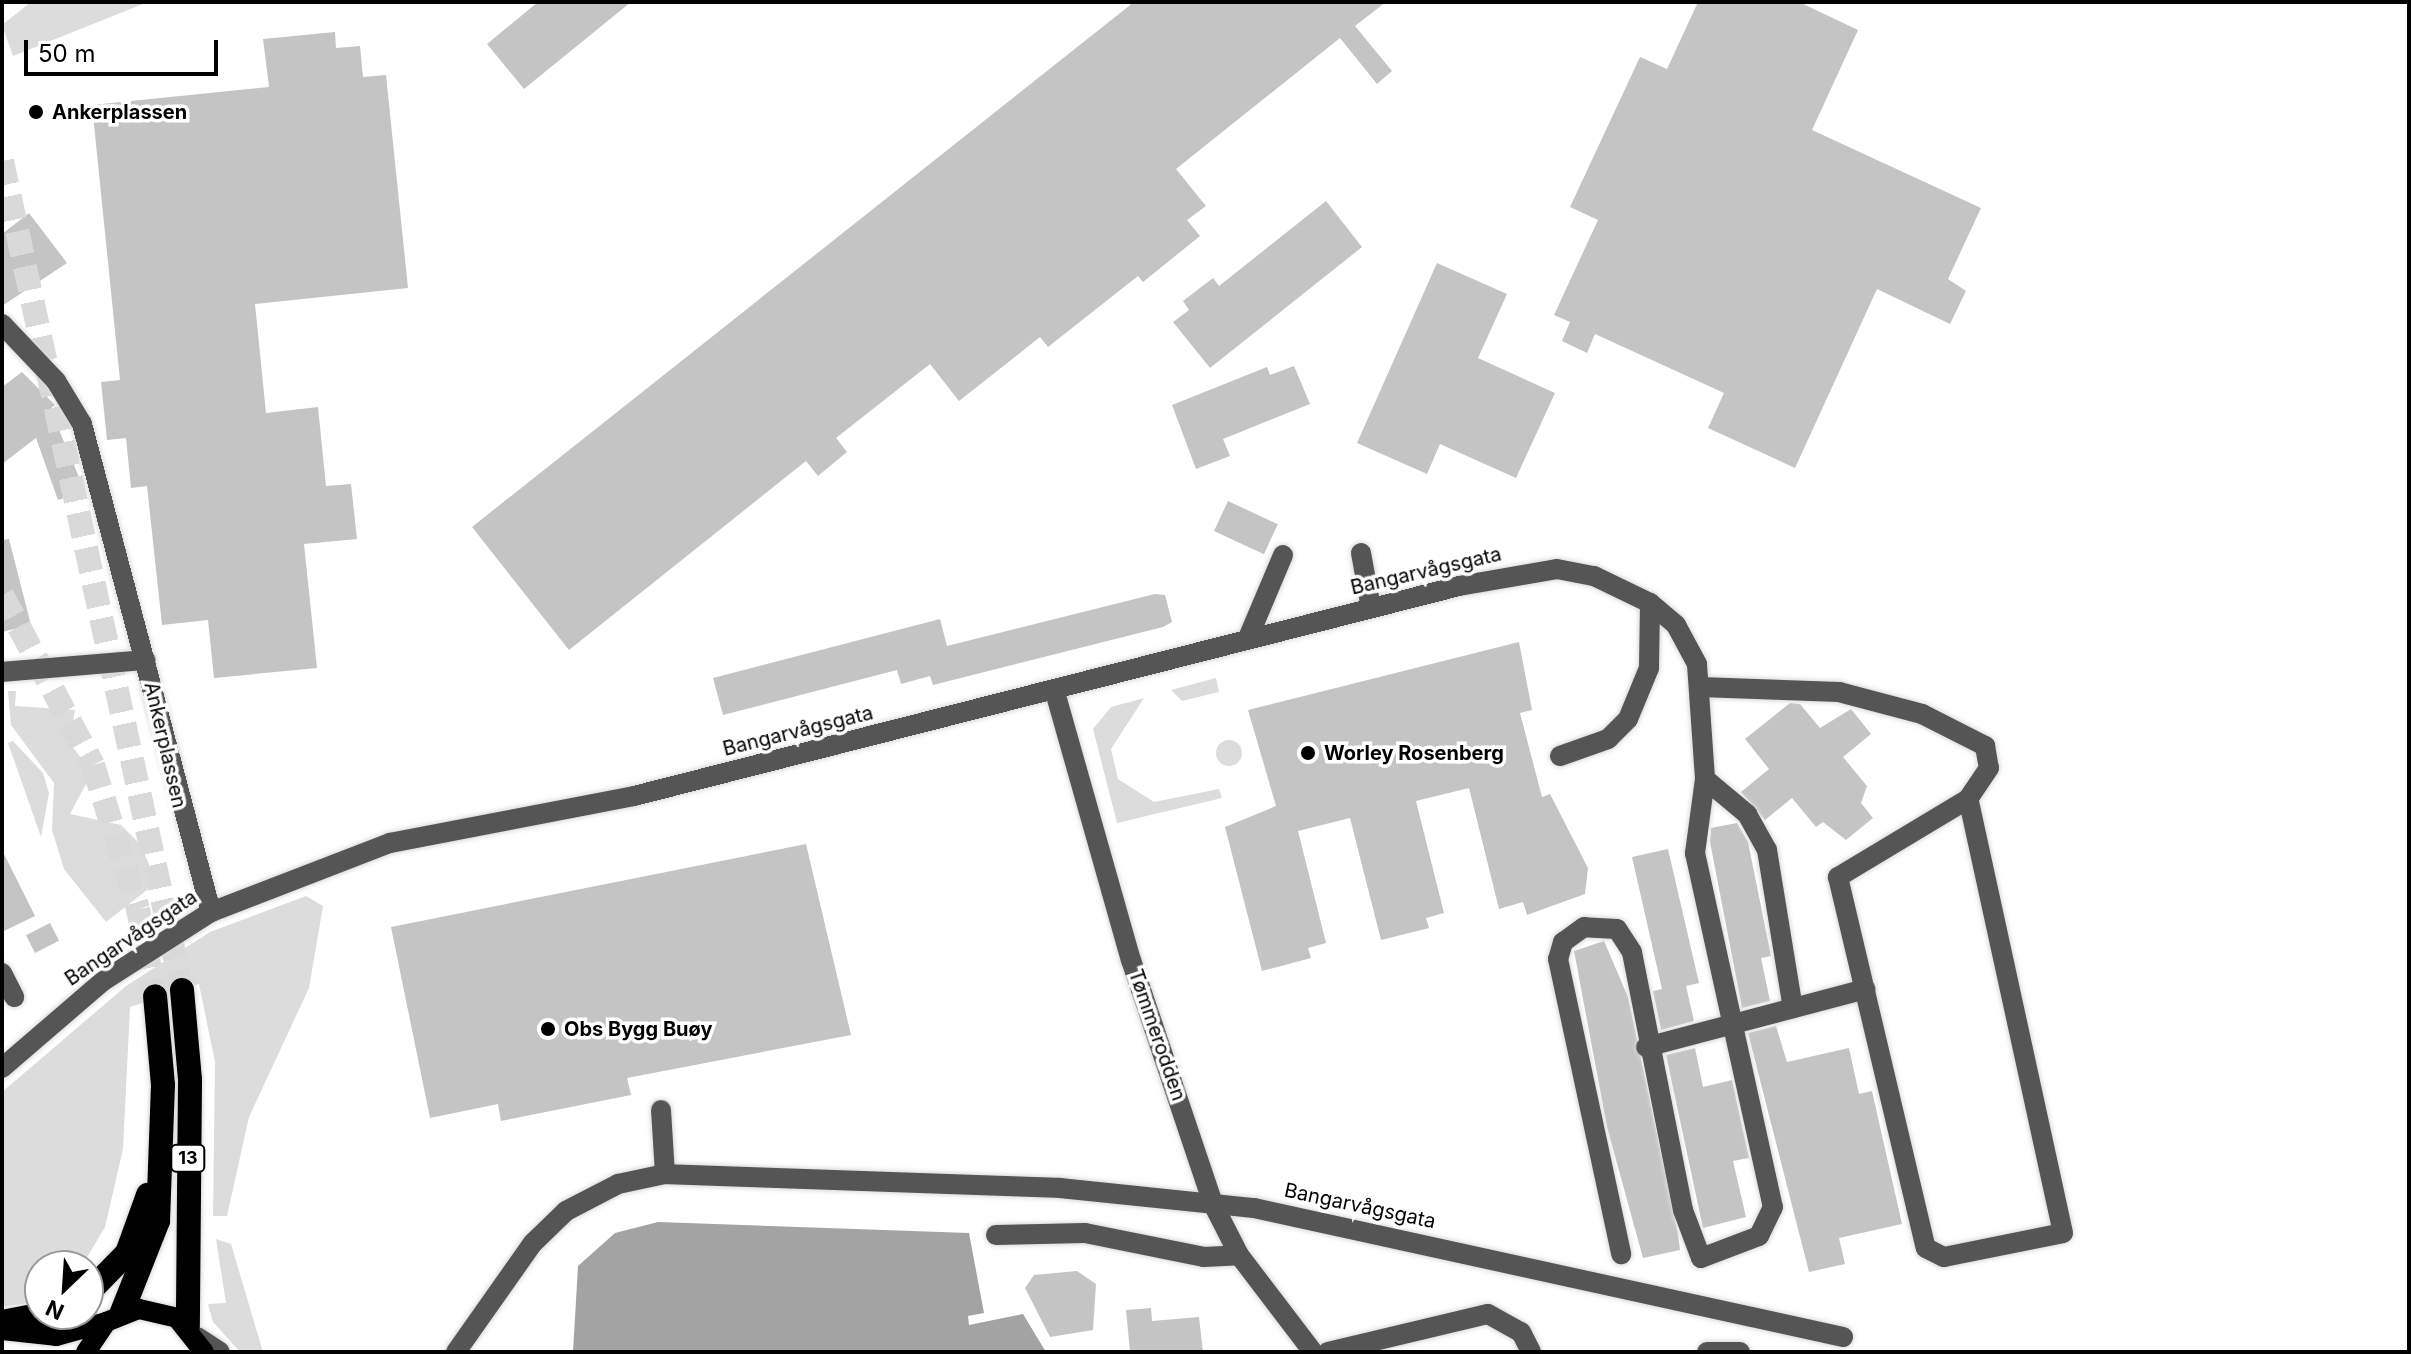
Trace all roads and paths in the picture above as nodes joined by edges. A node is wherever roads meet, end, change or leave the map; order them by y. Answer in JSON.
{"nodes":[{"id":1,"x":2,"y":324,"type":"edge"},
{"id":2,"x":1361,"y":553,"type":"dead end"},
{"id":3,"x":1283,"y":555,"type":"dead end"},
{"id":4,"x":1650,"y":603,"type":"junction"},
{"id":5,"x":1371,"y":608,"type":"junction"},
{"id":6,"x":1248,"y":638,"type":"junction"},
{"id":7,"x":146,"y":660,"type":"junction"},
{"id":8,"x":2,"y":672,"type":"edge"},
{"id":9,"x":1700,"y":687,"type":"junction"},
{"id":10,"x":1055,"y":692,"type":"junction"},
{"id":11,"x":1560,"y":756,"type":"dead end"},
{"id":12,"x":1705,"y":779,"type":"junction"},
{"id":13,"x":1968,"y":799,"type":"junction"},
{"id":14,"x":211,"y":912,"type":"junction"},
{"id":15,"x":2,"y":973,"type":"edge"},
{"id":16,"x":1865,"y":989,"type":"junction"},
{"id":17,"x":182,"y":990,"type":"tunnel mouth"},
{"id":18,"x":155,"y":996,"type":"tunnel mouth"},
{"id":19,"x":14,"y":997,"type":"dead end"},
{"id":20,"x":1793,"y":1008,"type":"junction"},
{"id":21,"x":1732,"y":1025,"type":"junction"},
{"id":22,"x":1646,"y":1047,"type":"junction"},
{"id":23,"x":2,"y":1068,"type":"edge"},
{"id":24,"x":661,"y":1110,"type":"dead end"},
{"id":25,"x":162,"y":1168,"type":"junction"},
{"id":26,"x":665,"y":1174,"type":"junction"},
{"id":27,"x":1213,"y":1204,"type":"junction"},
{"id":28,"x":996,"y":1235,"type":"dead end"},
{"id":29,"x":1621,"y":1254,"type":"dead end"},
{"id":30,"x":1239,"y":1255,"type":"junction"},
{"id":31,"x":104,"y":1277,"type":"edge"},
{"id":32,"x":114,"y":1317,"type":"junction"},
{"id":33,"x":24,"y":1318,"type":"edge"},
{"id":34,"x":2,"y":1322,"type":"edge"},
{"id":35,"x":2,"y":1330,"type":"edge"},
{"id":36,"x":1843,"y":1337,"type":"dead end"},
{"id":37,"x":196,"y":1338,"type":"edge"},
{"id":38,"x":86,"y":1352,"type":"edge"},
{"id":39,"x":220,"y":1352,"type":"edge"},
{"id":40,"x":456,"y":1352,"type":"edge"},
{"id":41,"x":1313,"y":1352,"type":"edge"},
{"id":42,"x":1328,"y":1352,"type":"edge"},
{"id":43,"x":1531,"y":1352,"type":"edge"},
{"id":44,"x":1707,"y":1352,"type":"edge"},
{"id":45,"x":1740,"y":1352,"type":"edge"}],
"edges":[{"from":1,"to":7,"type":"street","name":"Ankerplassen"},
{"from":2,"to":5,"type":"street"},
{"from":3,"to":6,"type":"street"},
{"from":4,"to":5,"type":"street","name":"Bangarvågsgata"},
{"from":4,"to":9,"type":"street","name":"Bangarvågsgata"},
{"from":4,"to":11,"type":"street"},
{"from":5,"to":6,"type":"street","name":"Bangarvågsgata"},
{"from":6,"to":10,"type":"street","name":"Bangarvågsgata"},
{"from":7,"to":8,"type":"street"},
{"from":7,"to":14,"type":"street","name":"Ankerplassen"},
{"from":9,"to":12,"type":"street","name":"Bangarvågsgata"},
{"from":9,"to":13,"type":"street"},
{"from":10,"to":14,"type":"street","name":"Bangarvågsgata"},
{"from":10,"to":27,"type":"street","name":"Tømmerodden"},
{"from":12,"to":20,"type":"street"},
{"from":12,"to":21,"type":"street","name":"Bangarvågsgata"},
{"from":13,"to":16,"type":"street"},
{"from":13,"to":16,"type":"street"},
{"from":14,"to":23,"type":"street","name":"Bangarvågsgata"},
{"from":15,"to":19,"type":"street"},
{"from":16,"to":20,"type":"street"},
{"from":17,"to":37,"type":"highway","number":"13"},
{"from":18,"to":25,"type":"highway","number":"13"},
{"from":20,"to":21,"type":"street"},
{"from":21,"to":22,"type":"street"},
{"from":21,"to":22,"type":"street","name":"Bangarvågsgata"},
{"from":22,"to":29,"type":"street"},
{"from":24,"to":26,"type":"street"},
{"from":25,"to":31,"type":"highway","number":"13"},
{"from":25,"to":32,"type":"highway","number":"13"},
{"from":26,"to":27,"type":"street","name":"Bangarvågsgata"},
{"from":26,"to":40,"type":"street","name":"Bangarvågsgata"},
{"from":27,"to":30,"type":"street","name":"Tømmerodden"},
{"from":27,"to":36,"type":"street","name":"Bangarvågsgata"},
{"from":28,"to":30,"type":"street"},
{"from":30,"to":41,"type":"street","name":"Tømmerodden"},
{"from":32,"to":35,"type":"main road"},
{"from":32,"to":37,"type":"main road"},
{"from":32,"to":38,"type":"main road"},
{"from":33,"to":34,"type":"highway"},
{"from":37,"to":39,"type":"street"},
{"from":42,"to":43,"type":"street"},
{"from":44,"to":45,"type":"street"}]}
